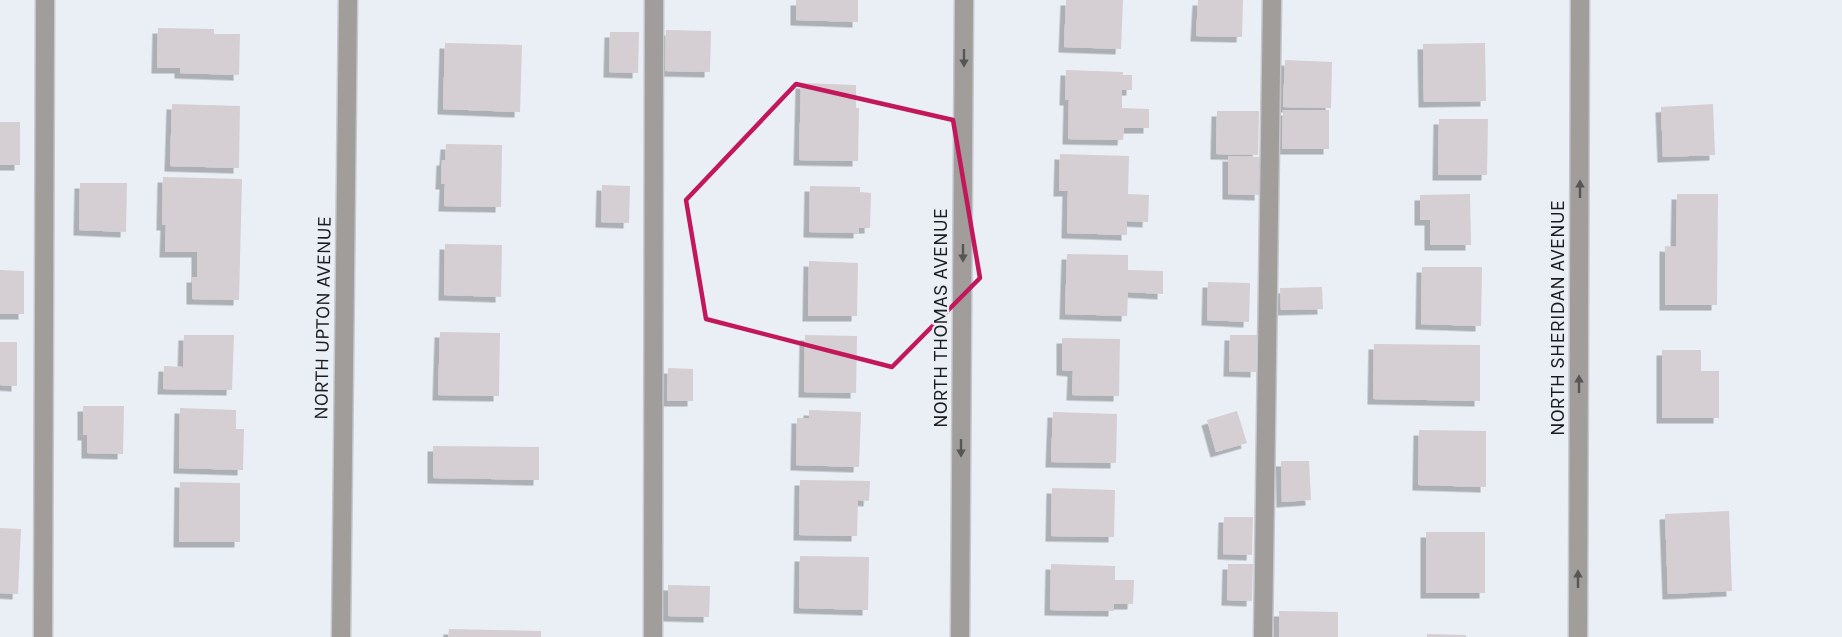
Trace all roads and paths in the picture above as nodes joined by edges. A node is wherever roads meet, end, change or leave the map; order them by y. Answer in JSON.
{"nodes":[{"id":1,"x":45,"y":0,"type":"edge"},
{"id":2,"x":348,"y":0,"type":"edge"},
{"id":3,"x":654,"y":0,"type":"edge"},
{"id":4,"x":964,"y":0,"type":"edge"},
{"id":5,"x":1272,"y":0,"type":"edge"},
{"id":6,"x":1580,"y":0,"type":"edge"},
{"id":7,"x":43,"y":637,"type":"edge"},
{"id":8,"x":341,"y":637,"type":"edge"},
{"id":9,"x":653,"y":637,"type":"edge"},
{"id":10,"x":960,"y":637,"type":"edge"},
{"id":11,"x":1263,"y":637,"type":"edge"},
{"id":12,"x":1578,"y":637,"type":"edge"}],
"edges":[{"from":1,"to":7,"type":"street"},
{"from":2,"to":8,"type":"street","name":"NORTH UPTON AVENUE"},
{"from":3,"to":9,"type":"street"},
{"from":4,"to":10,"type":"street","name":"NORTH THOMAS AVENUE","one_way":true},
{"from":5,"to":11,"type":"street"},
{"from":12,"to":6,"type":"street","name":"NORTH SHERIDAN AVENUE","one_way":true}]}
